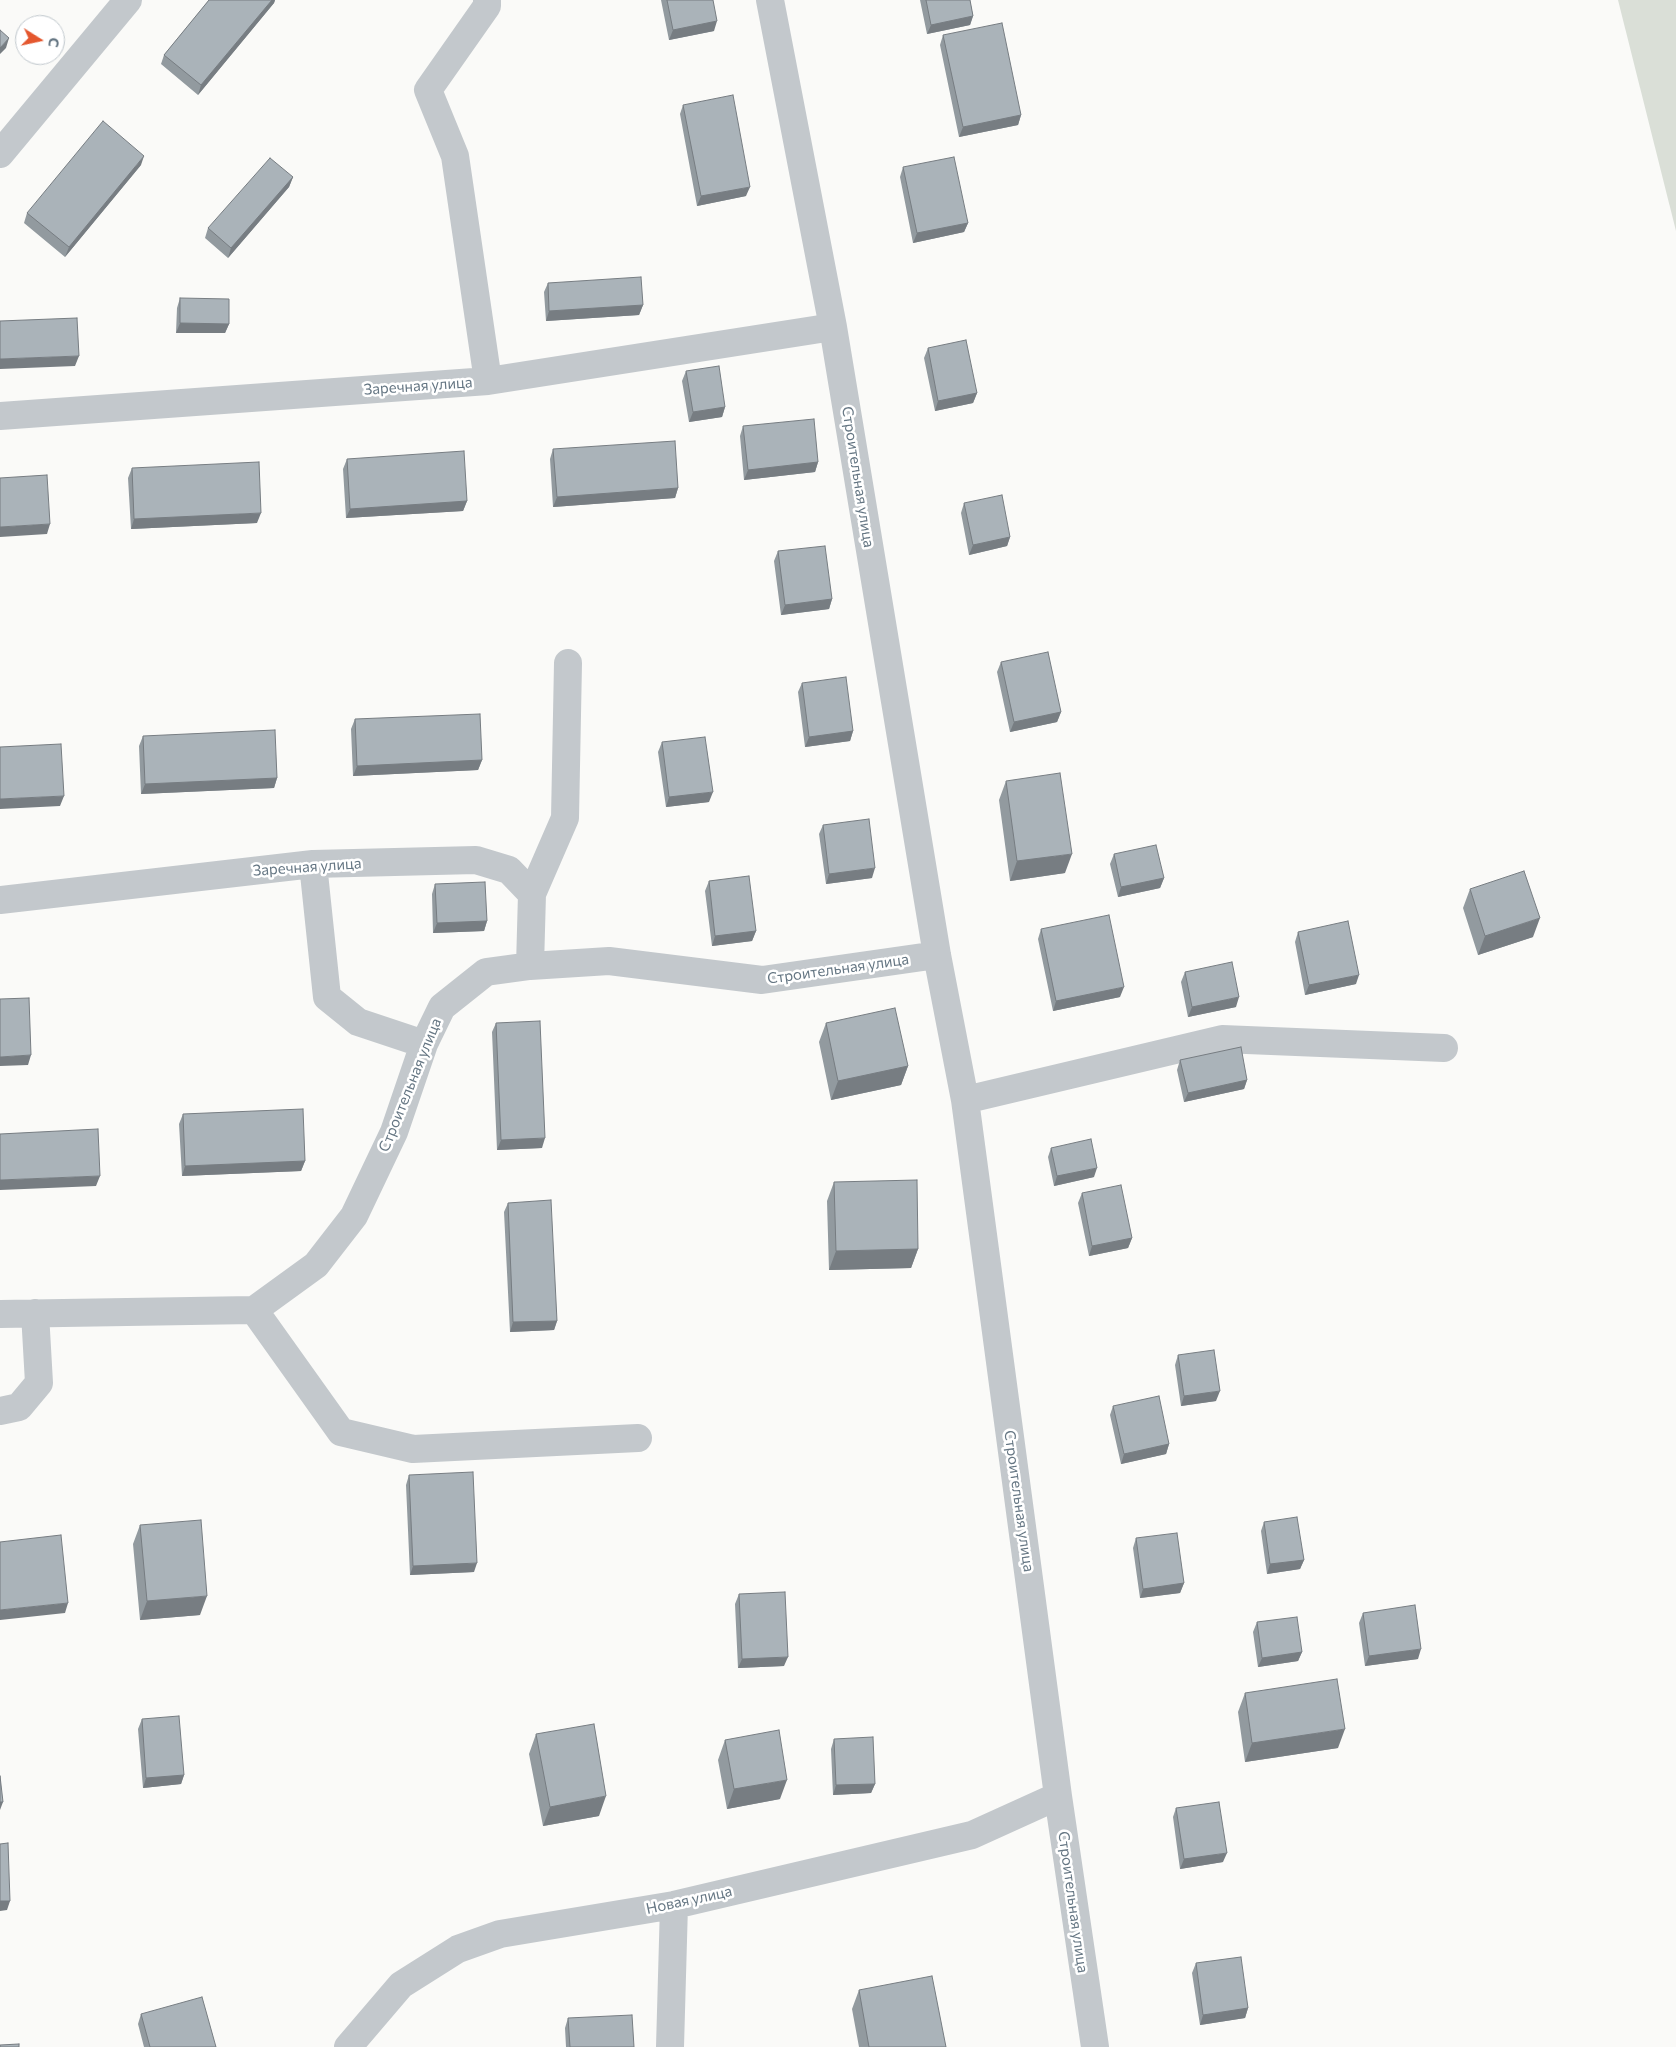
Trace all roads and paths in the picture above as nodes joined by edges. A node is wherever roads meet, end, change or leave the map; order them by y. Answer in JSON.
{"nodes":[{"id":1,"x":128,"y":0,"type":"edge"},
{"id":2,"x":487,"y":0,"type":"edge"},
{"id":3,"x":770,"y":0,"type":"edge"},
{"id":4,"x":0,"y":154,"type":"edge"},
{"id":5,"x":833,"y":327,"type":"junction"},
{"id":6,"x":488,"y":381,"type":"junction"},
{"id":7,"x":0,"y":416,"type":"edge"},
{"id":8,"x":568,"y":663,"type":"dead end"},
{"id":9,"x":313,"y":864,"type":"junction"},
{"id":10,"x":532,"y":894,"type":"junction"},
{"id":11,"x":0,"y":900,"type":"edge"},
{"id":12,"x":938,"y":955,"type":"junction"},
{"id":13,"x":530,"y":966,"type":"junction"},
{"id":14,"x":424,"y":1044,"type":"junction"},
{"id":15,"x":1444,"y":1048,"type":"dead end"},
{"id":16,"x":965,"y":1100,"type":"junction"},
{"id":17,"x":254,"y":1310,"type":"junction"},
{"id":18,"x":35,"y":1313,"type":"junction"},
{"id":19,"x":0,"y":1314,"type":"edge"},
{"id":20,"x":0,"y":1411,"type":"edge"},
{"id":21,"x":638,"y":1438,"type":"dead end"},
{"id":22,"x":1058,"y":1796,"type":"junction"},
{"id":23,"x":674,"y":1905,"type":"junction"},
{"id":24,"x":348,"y":2047,"type":"edge"},
{"id":25,"x":670,"y":2047,"type":"edge"},
{"id":26,"x":1095,"y":2047,"type":"edge"}],
"edges":[{"from":1,"to":4,"type":"street"},
{"from":2,"to":6,"type":"street"},
{"from":3,"to":5,"type":"street","name":"Строительная улица"},
{"from":5,"to":6,"type":"street","name":"Заречная улица"},
{"from":5,"to":12,"type":"street","name":"Строительная улица"},
{"from":6,"to":7,"type":"street","name":"Заречная улица"},
{"from":8,"to":10,"type":"street"},
{"from":9,"to":10,"type":"street","name":"Заречная улица"},
{"from":9,"to":11,"type":"street","name":"Заречная улица"},
{"from":9,"to":14,"type":"street"},
{"from":10,"to":13,"type":"street"},
{"from":12,"to":13,"type":"street","name":"Строительная улица"},
{"from":12,"to":16,"type":"street","name":"Строительная улица"},
{"from":13,"to":14,"type":"street","name":"Строительная улица"},
{"from":14,"to":17,"type":"street","name":"Строительная улица"},
{"from":15,"to":16,"type":"street"},
{"from":16,"to":22,"type":"street","name":"Строительная улица"},
{"from":17,"to":18,"type":"street"},
{"from":17,"to":21,"type":"street"},
{"from":18,"to":19,"type":"street"},
{"from":18,"to":20,"type":"street"},
{"from":22,"to":23,"type":"street","name":"Новая улица"},
{"from":22,"to":26,"type":"street","name":"Строительная улица"},
{"from":23,"to":24,"type":"street","name":"Новая улица"},
{"from":23,"to":25,"type":"street"}]}
